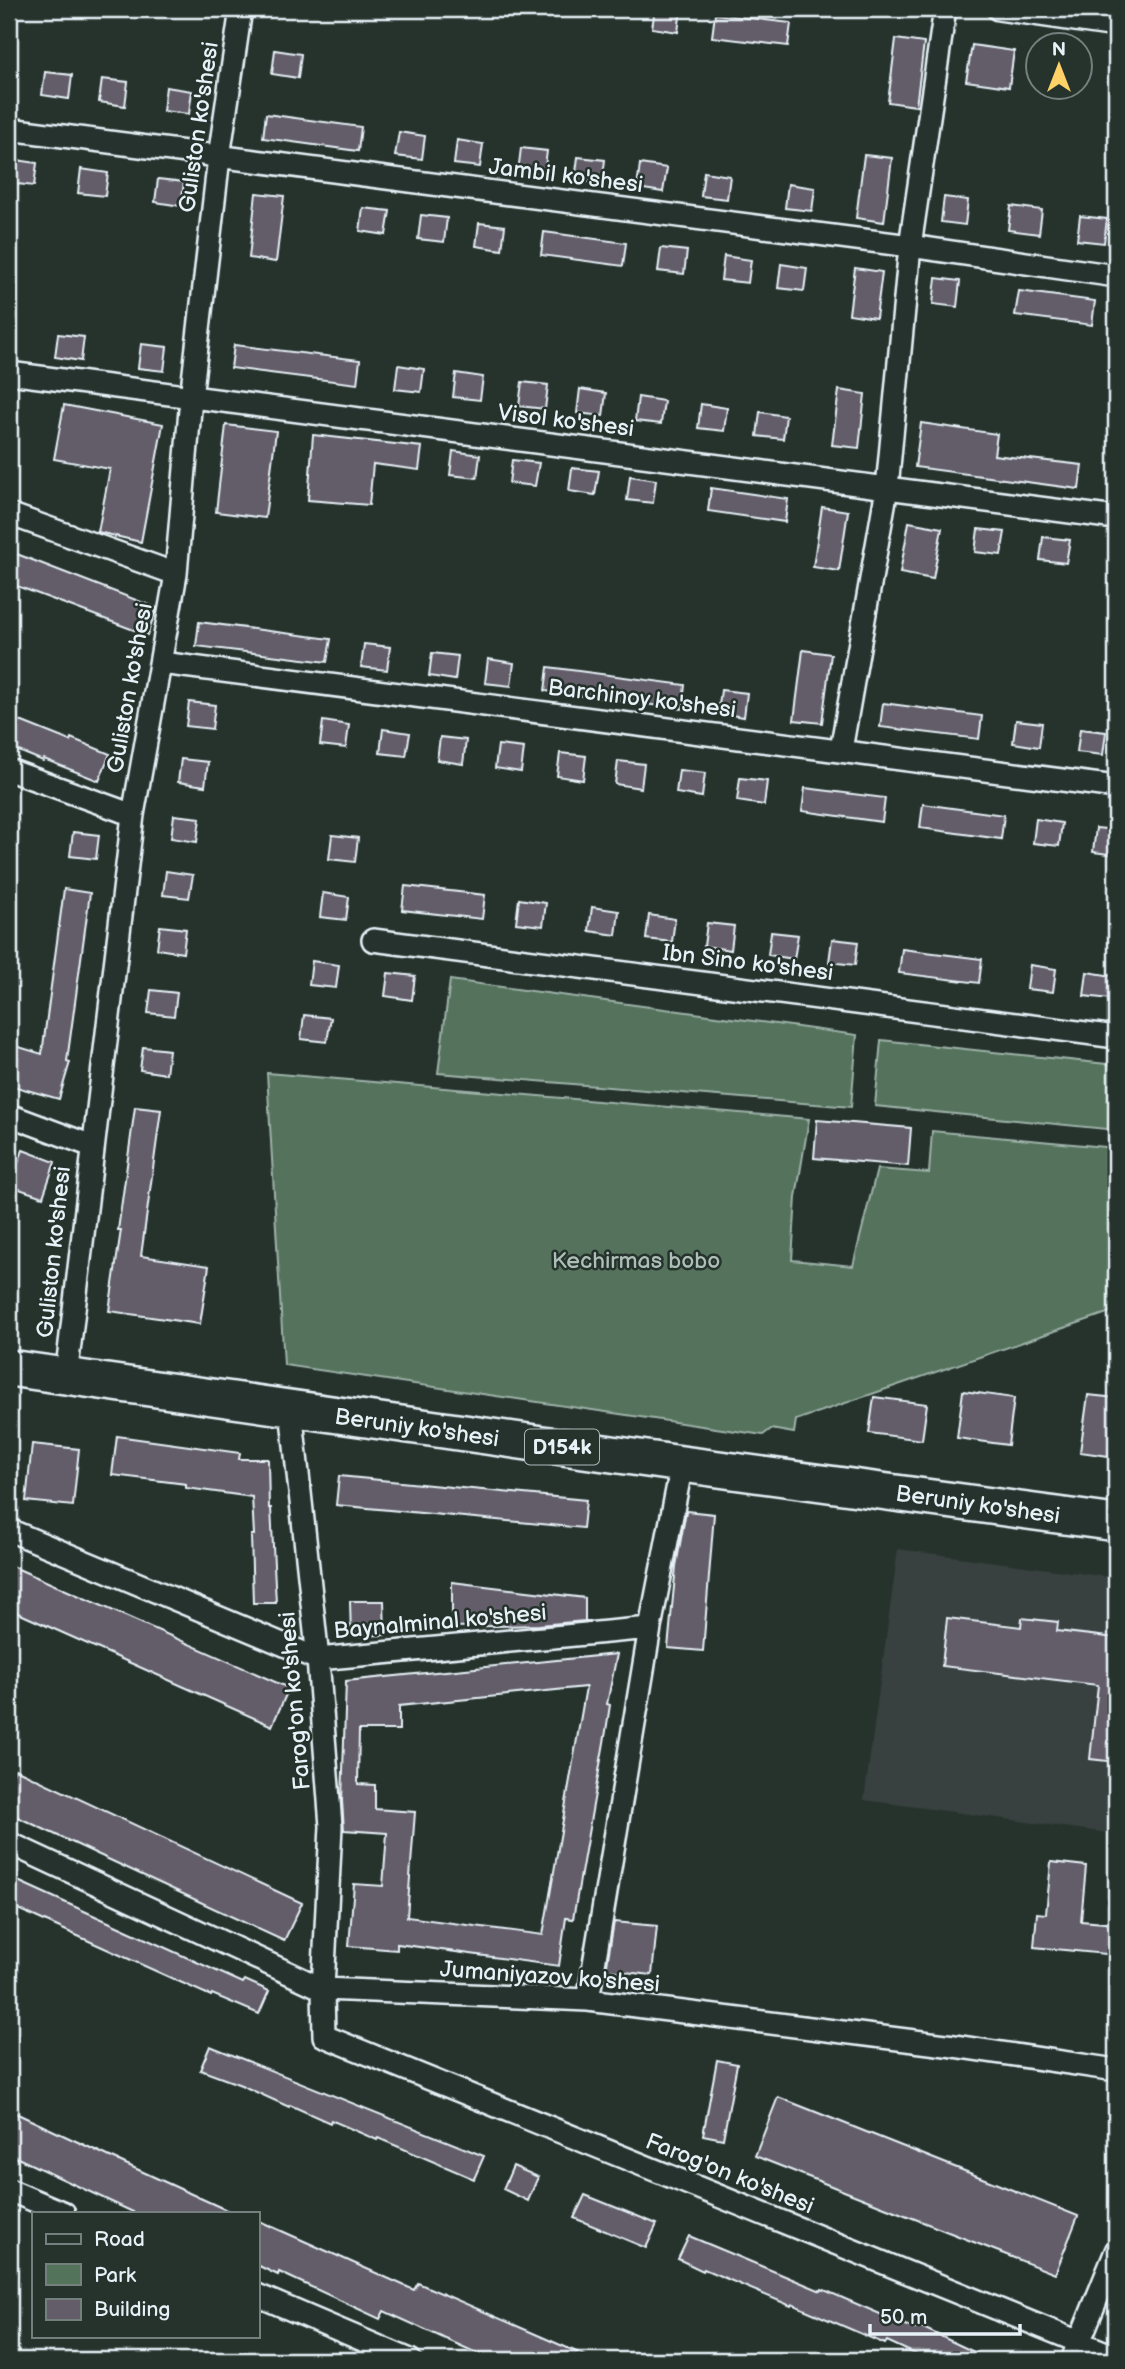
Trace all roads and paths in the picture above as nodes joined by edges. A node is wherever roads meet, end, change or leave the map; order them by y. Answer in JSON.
{"nodes":[{"id":1,"x":241,"y":9,"type":"edge"},
{"id":2,"x":945,"y":9,"type":"edge"},
{"id":3,"x":998,"y":9,"type":"edge"},
{"id":4,"x":1116,"y":26,"type":"edge"},
{"id":5,"x":9,"y":129,"type":"edge"},
{"id":6,"x":219,"y":157,"type":"junction"},
{"id":7,"x":910,"y":246,"type":"junction"},
{"id":8,"x":1116,"y":276,"type":"edge"},
{"id":9,"x":9,"y":373,"type":"edge"},
{"id":10,"x":191,"y":398,"type":"junction"},
{"id":11,"x":887,"y":488,"type":"junction"},
{"id":12,"x":9,"y":514,"type":"edge"},
{"id":13,"x":1116,"y":519,"type":"edge"},
{"id":14,"x":176,"y":574,"type":"junction"},
{"id":15,"x":161,"y":663,"type":"junction"},
{"id":16,"x":841,"y":750,"type":"junction"},
{"id":17,"x":9,"y":770,"type":"edge"},
{"id":18,"x":1116,"y":787,"type":"edge"},
{"id":19,"x":132,"y":815,"type":"junction"},
{"id":20,"x":373,"y":940,"type":"dead end"},
{"id":21,"x":1116,"y":1037,"type":"edge"},
{"id":22,"x":9,"y":1115,"type":"edge"},
{"id":23,"x":92,"y":1146,"type":"junction"},
{"id":24,"x":9,"y":1368,"type":"edge"},
{"id":25,"x":66,"y":1377,"type":"junction"},
{"id":26,"x":291,"y":1409,"type":"junction"},
{"id":27,"x":682,"y":1464,"type":"junction"},
{"id":28,"x":1116,"y":1522,"type":"edge"},
{"id":29,"x":9,"y":1530,"type":"edge"},
{"id":30,"x":650,"y":1628,"type":"junction"},
{"id":31,"x":318,"y":1659,"type":"junction"},
{"id":32,"x":9,"y":1843,"type":"edge"},
{"id":33,"x":323,"y":1989,"type":"junction"},
{"id":34,"x":588,"y":2000,"type":"junction"},
{"id":35,"x":1116,"y":2070,"type":"edge"},
{"id":36,"x":9,"y":2190,"type":"edge"},
{"id":37,"x":62,"y":2212,"type":"edge"},
{"id":38,"x":1116,"y":2251,"type":"edge"},
{"id":39,"x":259,"y":2296,"type":"edge"},
{"id":40,"x":1076,"y":2351,"type":"edge"},
{"id":41,"x":1116,"y":2357,"type":"edge"},
{"id":42,"x":410,"y":2360,"type":"edge"}],
"edges":[{"from":1,"to":6,"type":"street","name":"Guliston ko'shesi"},
{"from":2,"to":7,"type":"street"},
{"from":3,"to":4,"type":"street"},
{"from":5,"to":6,"type":"street","name":"Jambil ko'shesi"},
{"from":6,"to":7,"type":"street","name":"Jambil ko'shesi"},
{"from":6,"to":10,"type":"street","name":"Guliston ko'shesi"},
{"from":7,"to":8,"type":"street","name":"Jambil ko'shesi"},
{"from":7,"to":11,"type":"street"},
{"from":9,"to":10,"type":"street","name":"Visol ko'shesi"},
{"from":10,"to":11,"type":"street","name":"Visol ko'shesi"},
{"from":10,"to":14,"type":"street","name":"Guliston ko'shesi"},
{"from":11,"to":13,"type":"street","name":"Visol ko'shesi"},
{"from":11,"to":16,"type":"street"},
{"from":12,"to":14,"type":"street"},
{"from":14,"to":15,"type":"street","name":"Guliston ko'shesi"},
{"from":15,"to":16,"type":"street","name":"Barchinoy ko'shesi"},
{"from":15,"to":19,"type":"street","name":"Guliston ko'shesi"},
{"from":16,"to":18,"type":"street","name":"Barchinoy ko'shesi"},
{"from":17,"to":19,"type":"street"},
{"from":19,"to":23,"type":"street","name":"Guliston ko'shesi"},
{"from":20,"to":21,"type":"street","name":"Ibn Sino ko'shesi"},
{"from":22,"to":23,"type":"street"},
{"from":23,"to":25,"type":"street","name":"Guliston ko'shesi"},
{"from":24,"to":25,"type":"main road","name":"Beruniy ko'shesi","number":"D154k"},
{"from":25,"to":26,"type":"main road","name":"Beruniy ko'shesi","number":"D154k"},
{"from":26,"to":27,"type":"main road","name":"Beruniy ko'shesi","number":"D154k"},
{"from":26,"to":31,"type":"street","name":"Farog'on ko'shesi"},
{"from":27,"to":28,"type":"main road","name":"Beruniy ko'shesi","number":"D154k"},
{"from":27,"to":30,"type":"street"},
{"from":29,"to":31,"type":"street","name":"Baynalminal ko'shesi"},
{"from":30,"to":31,"type":"street","name":"Baynalminal ko'shesi"},
{"from":30,"to":34,"type":"street"},
{"from":31,"to":33,"type":"street","name":"Farog'on ko'shesi"},
{"from":32,"to":33,"type":"street","name":"Jumaniyazov ko'shesi"},
{"from":33,"to":34,"type":"street","name":"Jumaniyazov ko'shesi"},
{"from":33,"to":40,"type":"street","name":"Farog'on ko'shesi"},
{"from":34,"to":35,"type":"street","name":"Jumaniyazov ko'shesi"},
{"from":36,"to":37,"type":"street"},
{"from":38,"to":40,"type":"street"},
{"from":39,"to":42,"type":"street"},
{"from":40,"to":41,"type":"street","name":"Farog'on ko'shesi"}]}
